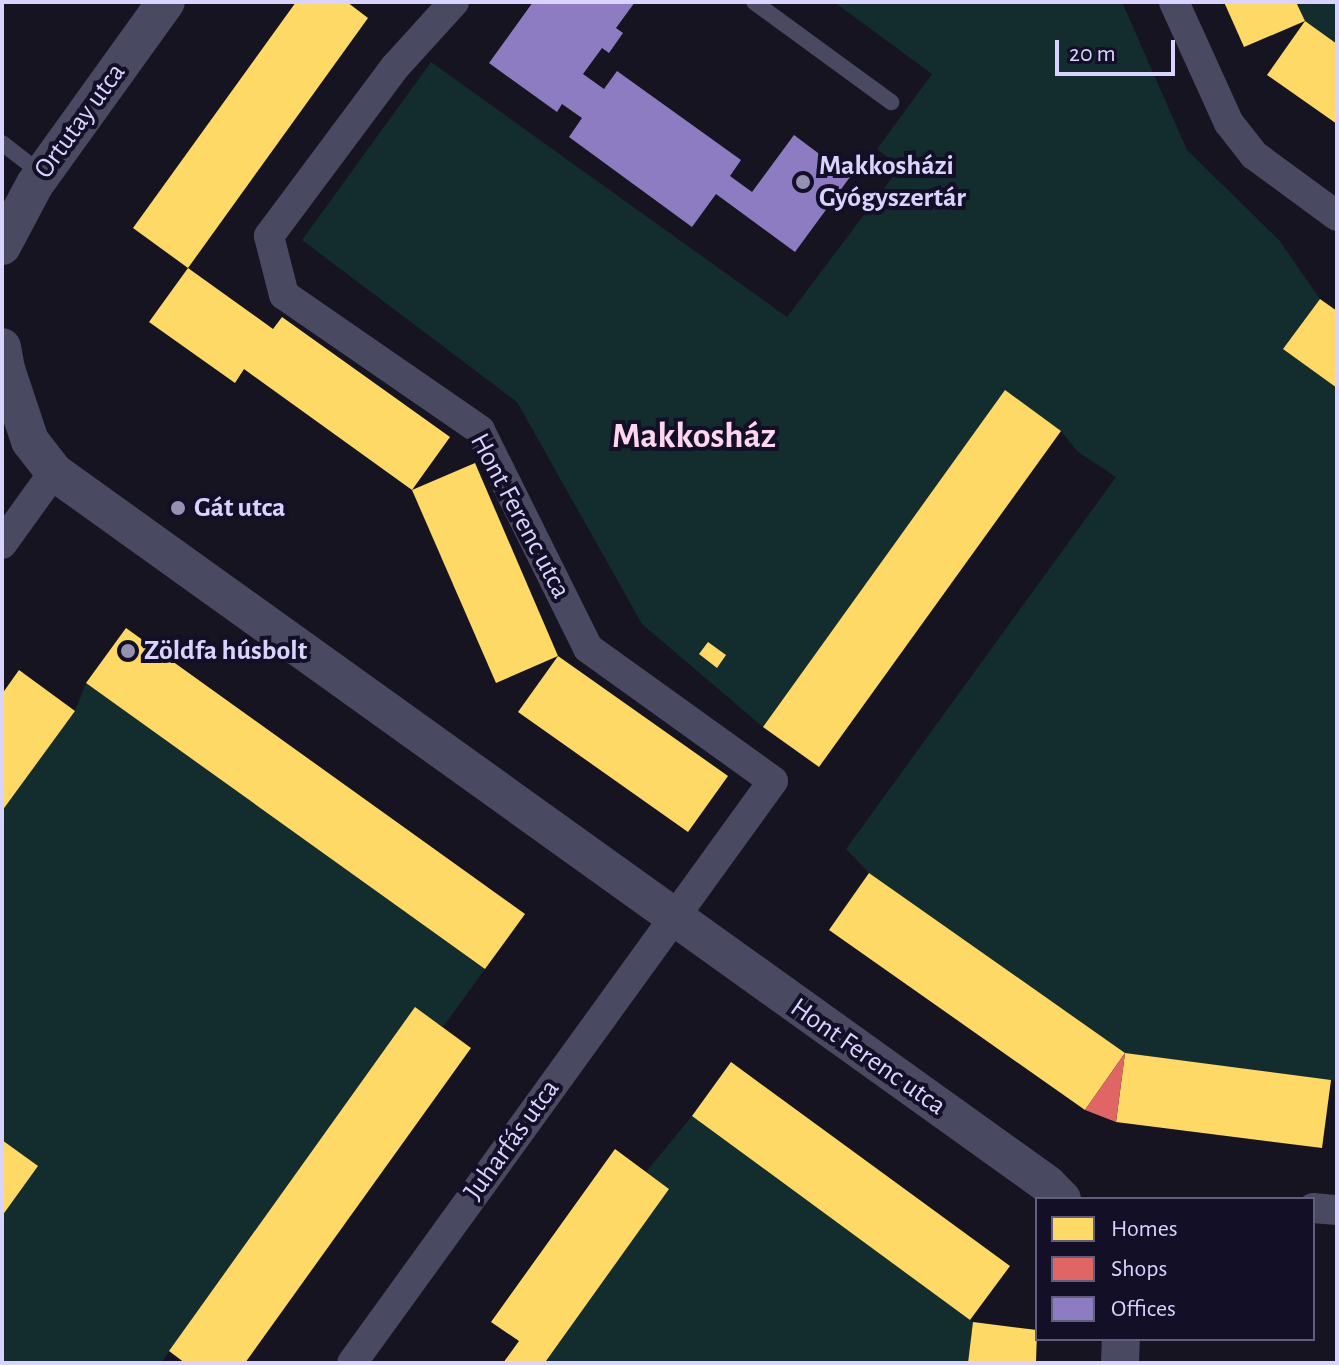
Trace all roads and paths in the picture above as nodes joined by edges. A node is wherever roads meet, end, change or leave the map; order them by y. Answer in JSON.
{"nodes":[{"id":1,"x":166,"y":2,"type":"edge"},
{"id":2,"x":454,"y":2,"type":"edge"},
{"id":3,"x":754,"y":2,"type":"edge"},
{"id":4,"x":1174,"y":2,"type":"edge"},
{"id":5,"x":891,"y":102,"type":"dead end"},
{"id":6,"x":2,"y":143,"type":"edge"},
{"id":7,"x":42,"y":174,"type":"junction"},
{"id":8,"x":1337,"y":216,"type":"edge"},
{"id":9,"x":2,"y":246,"type":"edge"},
{"id":10,"x":2,"y":347,"type":"edge"},
{"id":11,"x":54,"y":472,"type":"junction"},
{"id":12,"x":2,"y":544,"type":"edge"},
{"id":13,"x":672,"y":917,"type":"junction"},
{"id":14,"x":1060,"y":1197,"type":"edge"},
{"id":15,"x":1315,"y":1208,"type":"edge"},
{"id":16,"x":1337,"y":1210,"type":"edge"},
{"id":17,"x":1121,"y":1341,"type":"edge"},
{"id":18,"x":352,"y":1363,"type":"edge"},
{"id":19,"x":1120,"y":1363,"type":"edge"}],
"edges":[{"from":1,"to":7,"type":"street","name":"Ortutay utca"},
{"from":2,"to":13,"type":"street","name":"Hont Ferenc utca"},
{"from":3,"to":5,"type":"lane"},
{"from":4,"to":8,"type":"street"},
{"from":6,"to":7,"type":"lane"},
{"from":7,"to":9,"type":"street","name":"Ortutay utca"},
{"from":10,"to":11,"type":"street"},
{"from":11,"to":12,"type":"street"},
{"from":11,"to":13,"type":"street","name":"Hont Ferenc utca"},
{"from":13,"to":14,"type":"street","name":"Hont Ferenc utca"},
{"from":13,"to":18,"type":"street","name":"Juharfás utca"},
{"from":15,"to":16,"type":"street"},
{"from":17,"to":19,"type":"street"}]}
